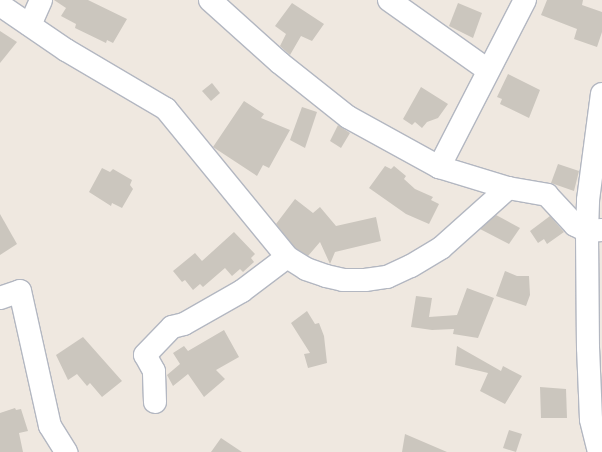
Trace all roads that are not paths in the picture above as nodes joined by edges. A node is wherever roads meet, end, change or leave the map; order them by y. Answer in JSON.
{"nodes":[{"id":1,"x":41,"y":0,"type":"edge"},
{"id":2,"x":210,"y":0,"type":"edge"},
{"id":3,"x":389,"y":0,"type":"edge"},
{"id":4,"x":525,"y":0,"type":"edge"},
{"id":5,"x":0,"y":5,"type":"edge"},
{"id":6,"x":30,"y":25,"type":"junction"},
{"id":7,"x":488,"y":70,"type":"junction"},
{"id":8,"x":602,"y":94,"type":"edge"},
{"id":9,"x":439,"y":167,"type":"junction"},
{"id":10,"x":508,"y":188,"type":"junction"},
{"id":11,"x":594,"y":231,"type":"edge"},
{"id":12,"x":287,"y":257,"type":"junction"},
{"id":13,"x":0,"y":298,"type":"edge"},
{"id":14,"x":155,"y":402,"type":"dead end"},
{"id":15,"x":66,"y":452,"type":"edge"},
{"id":16,"x":599,"y":452,"type":"edge"}],
"edges":[{"from":1,"to":6,"type":"street"},
{"from":2,"to":9,"type":"street"},
{"from":3,"to":7,"type":"street"},
{"from":4,"to":7,"type":"street"},
{"from":5,"to":6,"type":"street"},
{"from":6,"to":12,"type":"street"},
{"from":7,"to":9,"type":"street"},
{"from":8,"to":11,"type":"street"},
{"from":9,"to":10,"type":"street"},
{"from":10,"to":11,"type":"street"},
{"from":10,"to":12,"type":"street"},
{"from":11,"to":16,"type":"street"},
{"from":12,"to":14,"type":"street"},
{"from":13,"to":15,"type":"street"}]}
